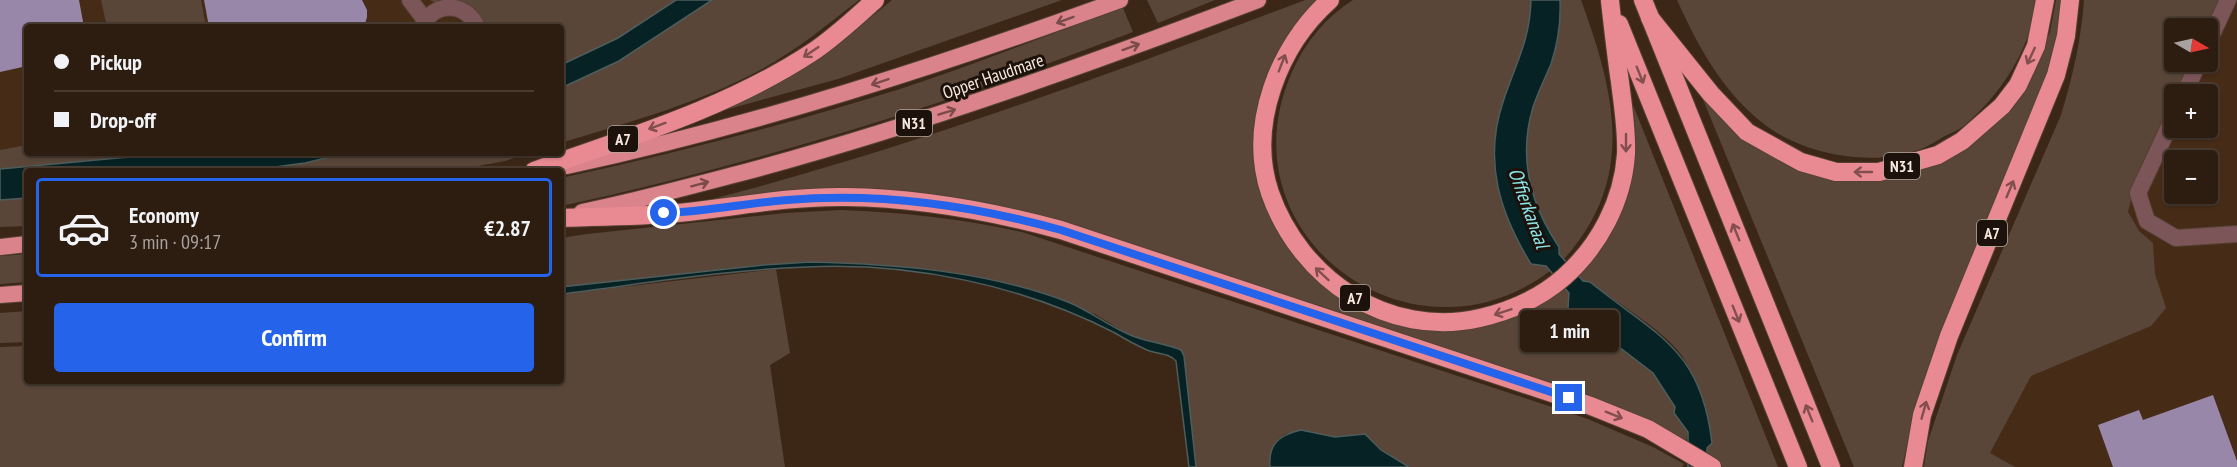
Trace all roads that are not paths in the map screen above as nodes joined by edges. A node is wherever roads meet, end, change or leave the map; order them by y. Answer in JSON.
{"nodes":[{"id":1,"x":410,"y":0,"type":"edge"},
{"id":2,"x":875,"y":0,"type":"edge"},
{"id":3,"x":1120,"y":0,"type":"edge"},
{"id":4,"x":1258,"y":0,"type":"edge"},
{"id":5,"x":1330,"y":0,"type":"edge"},
{"id":6,"x":1643,"y":0,"type":"edge"},
{"id":7,"x":2045,"y":0,"type":"edge"},
{"id":8,"x":2070,"y":0,"type":"edge"},
{"id":9,"x":2228,"y":0,"type":"edge"},
{"id":10,"x":1610,"y":1,"type":"edge"},
{"id":11,"x":1650,"y":18,"type":"junction"},
{"id":12,"x":2218,"y":22,"type":"edge"},
{"id":13,"x":424,"y":24,"type":"edge"},
{"id":14,"x":476,"y":24,"type":"edge"},
{"id":15,"x":2164,"y":137,"type":"edge"},
{"id":16,"x":542,"y":168,"type":"edge"},
{"id":17,"x":557,"y":168,"type":"edge"},
{"id":18,"x":564,"y":216,"type":"edge"},
{"id":19,"x":564,"y":217,"type":"edge"},
{"id":20,"x":2237,"y":234,"type":"edge"},
{"id":21,"x":24,"y":244,"type":"edge"},
{"id":22,"x":0,"y":247,"type":"edge"},
{"id":23,"x":24,"y":293,"type":"edge"},
{"id":24,"x":0,"y":295,"type":"edge"},
{"id":25,"x":1710,"y":466,"type":"edge"},
{"id":26,"x":1798,"y":467,"type":"edge"},
{"id":27,"x":1831,"y":467,"type":"edge"},
{"id":28,"x":1913,"y":467,"type":"edge"}],
"edges":[{"from":1,"to":13,"type":"street"},
{"from":2,"to":16,"type":"highway","number":"A7","one_way":true},
{"from":3,"to":17,"type":"highway","name":"Opper Haudmare","one_way":true},
{"from":18,"to":4,"type":"highway","name":"Opper Haudmare","number":"N31","one_way":true},
{"from":10,"to":5,"type":"highway","number":"A7","one_way":true},
{"from":6,"to":11,"type":"highway"},
{"from":7,"to":11,"type":"highway","number":"N31","one_way":true},
{"from":28,"to":8,"type":"highway","number":"A7","one_way":true},
{"from":9,"to":12,"type":"street"},
{"from":10,"to":26,"type":"highway","number":"A7","one_way":true},
{"from":27,"to":11,"type":"highway","one_way":true},
{"from":13,"to":14,"type":"street"},
{"from":15,"to":20,"type":"street"},
{"from":19,"to":25,"type":"highway","number":"N31","one_way":true},
{"from":21,"to":22,"type":"highway"},
{"from":23,"to":24,"type":"highway"}]}
